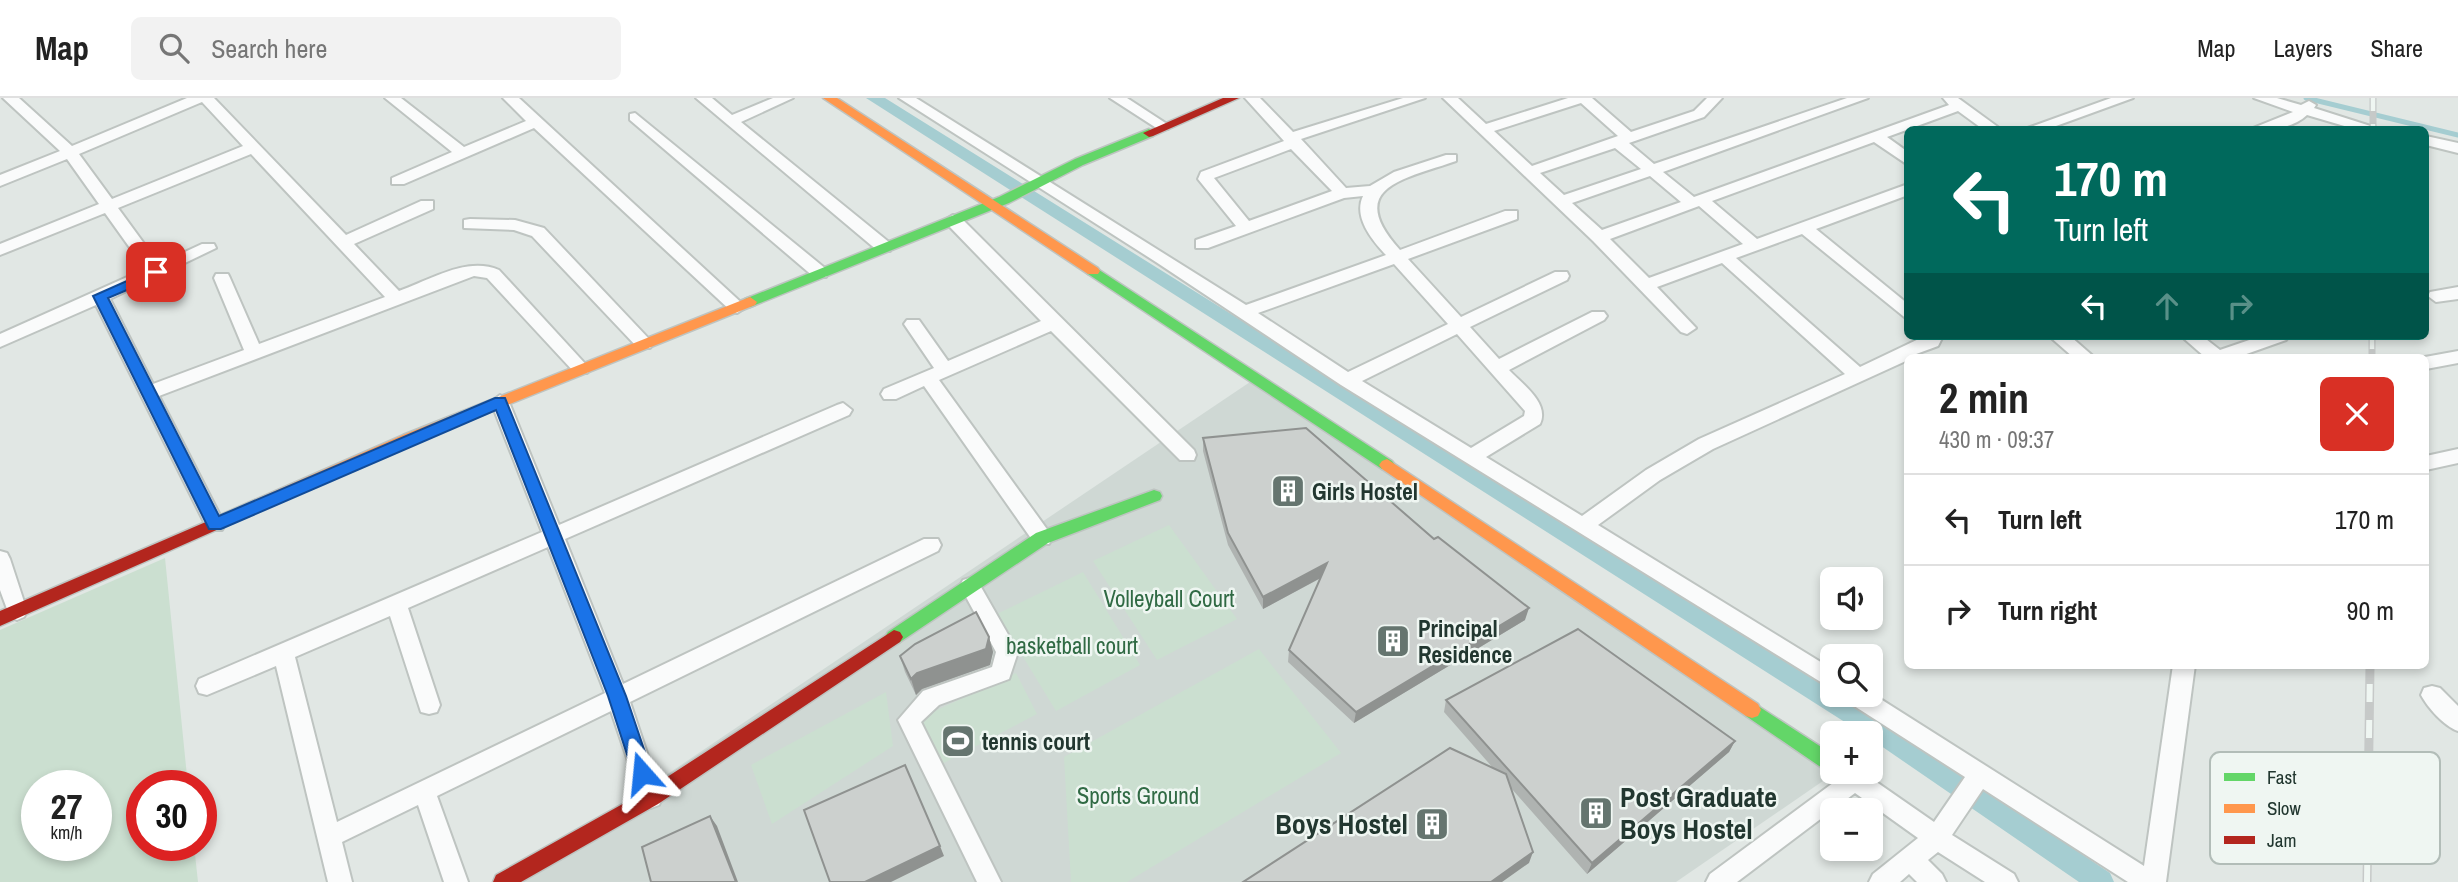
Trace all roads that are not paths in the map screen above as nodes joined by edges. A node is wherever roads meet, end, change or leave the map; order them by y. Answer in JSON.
{"nodes":[{"id":1,"x":10,"y":98,"type":"edge"},
{"id":2,"x":200,"y":98,"type":"edge"},
{"id":3,"x":206,"y":98,"type":"edge"},
{"id":4,"x":392,"y":98,"type":"edge"},
{"id":5,"x":510,"y":98,"type":"edge"},
{"id":6,"x":703,"y":98,"type":"edge"},
{"id":7,"x":786,"y":98,"type":"edge"},
{"id":8,"x":829,"y":98,"type":"edge"},
{"id":9,"x":906,"y":98,"type":"edge"},
{"id":10,"x":1117,"y":98,"type":"edge"},
{"id":11,"x":1252,"y":98,"type":"edge"},
{"id":12,"x":1418,"y":98,"type":"edge"},
{"id":13,"x":1450,"y":98,"type":"edge"},
{"id":14,"x":1583,"y":98,"type":"edge"},
{"id":15,"x":1715,"y":98,"type":"edge"},
{"id":16,"x":1861,"y":98,"type":"edge"},
{"id":17,"x":2126,"y":98,"type":"edge"},
{"id":18,"x":2261,"y":98,"type":"edge"},
{"id":19,"x":1227,"y":99,"type":"edge"},
{"id":20,"x":173,"y":102,"type":"edge"},
{"id":21,"x":1954,"y":102,"type":"edge"},
{"id":22,"x":2309,"y":104,"type":"edge"},
{"id":23,"x":635,"y":117,"type":"dead end"},
{"id":24,"x":730,"y":121,"type":"junction"},
{"id":25,"x":535,"y":122,"type":"junction"},
{"id":26,"x":1163,"y":126,"type":"junction"},
{"id":27,"x":1989,"y":126,"type":"edge"},
{"id":28,"x":2041,"y":126,"type":"edge"},
{"id":29,"x":2268,"y":126,"type":"edge"},
{"id":30,"x":2366,"y":126,"type":"edge"},
{"id":31,"x":1485,"y":129,"type":"junction"},
{"id":32,"x":1876,"y":136,"type":"junction"},
{"id":33,"x":1292,"y":140,"type":"junction"},
{"id":34,"x":1623,"y":140,"type":"junction"},
{"id":35,"x":2429,"y":142,"type":"edge"},
{"id":36,"x":252,"y":148,"type":"junction"},
{"id":37,"x":2458,"y":148,"type":"edge"},
{"id":38,"x":69,"y":151,"type":"junction"},
{"id":39,"x":462,"y":153,"type":"junction"},
{"id":40,"x":1904,"y":157,"type":"edge"},
{"id":41,"x":1451,"y":158,"type":"dead end"},
{"id":42,"x":1529,"y":172,"type":"junction"},
{"id":43,"x":1653,"y":172,"type":"junction"},
{"id":44,"x":0,"y":181,"type":"edge"},
{"id":45,"x":398,"y":181,"type":"dead end"},
{"id":46,"x":1035,"y":184,"type":"junction"},
{"id":47,"x":1370,"y":191,"type":"junction"},
{"id":48,"x":1904,"y":191,"type":"edge"},
{"id":49,"x":1342,"y":193,"type":"junction"},
{"id":50,"x":1560,"y":202,"type":"junction"},
{"id":51,"x":1697,"y":202,"type":"junction"},
{"id":52,"x":998,"y":203,"type":"junction"},
{"id":53,"x":427,"y":205,"type":"dead end"},
{"id":54,"x":108,"y":206,"type":"junction"},
{"id":55,"x":1511,"y":215,"type":"dead end"},
{"id":56,"x":953,"y":220,"type":"junction"},
{"id":57,"x":470,"y":224,"type":"dead end"},
{"id":58,"x":1245,"y":227,"type":"junction"},
{"id":59,"x":1805,"y":228,"type":"junction"},
{"id":60,"x":1599,"y":237,"type":"junction"},
{"id":61,"x":342,"y":243,"type":"junction"},
{"id":62,"x":1202,"y":244,"type":"dead end"},
{"id":63,"x":1756,"y":246,"type":"junction"},
{"id":64,"x":884,"y":247,"type":"junction"},
{"id":65,"x":208,"y":248,"type":"dead end"},
{"id":66,"x":0,"y":250,"type":"edge"},
{"id":67,"x":1398,"y":256,"type":"junction"},
{"id":68,"x":1726,"y":258,"type":"junction"},
{"id":69,"x":156,"y":272,"type":"junction"},
{"id":70,"x":820,"y":272,"type":"junction"},
{"id":71,"x":1561,"y":276,"type":"dead end"},
{"id":72,"x":222,"y":278,"type":"dead end"},
{"id":73,"x":1647,"y":285,"type":"junction"},
{"id":74,"x":2458,"y":293,"type":"edge"},
{"id":75,"x":100,"y":296,"type":"junction"},
{"id":76,"x":2436,"y":296,"type":"dead end"},
{"id":77,"x":396,"y":297,"type":"junction"},
{"id":78,"x":1900,"y":299,"type":"edge"},
{"id":79,"x":737,"y":306,"type":"junction"},
{"id":80,"x":1245,"y":312,"type":"junction"},
{"id":81,"x":1598,"y":316,"type":"dead end"},
{"id":82,"x":1052,"y":323,"type":"junction"},
{"id":83,"x":913,"y":324,"type":"dead end"},
{"id":84,"x":1458,"y":326,"type":"junction"},
{"id":85,"x":1687,"y":328,"type":"dead end"},
{"id":86,"x":1933,"y":340,"type":"edge"},
{"id":87,"x":2063,"y":340,"type":"edge"},
{"id":88,"x":2195,"y":340,"type":"edge"},
{"id":89,"x":2268,"y":340,"type":"edge"},
{"id":90,"x":0,"y":341,"type":"edge"},
{"id":91,"x":644,"y":344,"type":"junction"},
{"id":92,"x":254,"y":352,"type":"junction"},
{"id":93,"x":1904,"y":354,"type":"edge"},
{"id":94,"x":1905,"y":354,"type":"edge"},
{"id":95,"x":2081,"y":354,"type":"edge"},
{"id":96,"x":2214,"y":354,"type":"edge"},
{"id":97,"x":2227,"y":354,"type":"edge"},
{"id":98,"x":2458,"y":357,"type":"edge"},
{"id":99,"x":2429,"y":362,"type":"edge"},
{"id":100,"x":1497,"y":368,"type":"junction"},
{"id":101,"x":581,"y":369,"type":"junction"},
{"id":102,"x":936,"y":374,"type":"junction"},
{"id":103,"x":1858,"y":375,"type":"junction"},
{"id":104,"x":1347,"y":380,"type":"junction"},
{"id":105,"x":148,"y":393,"type":"junction"},
{"id":106,"x":890,"y":394,"type":"dead end"},
{"id":107,"x":500,"y":402,"type":"junction"},
{"id":108,"x":843,"y":410,"type":"dead end"},
{"id":109,"x":1187,"y":455,"type":"dead end"},
{"id":110,"x":1472,"y":456,"type":"junction"},
{"id":111,"x":2458,"y":456,"type":"edge"},
{"id":112,"x":2429,"y":462,"type":"edge"},
{"id":113,"x":1154,"y":496,"type":"dead end"},
{"id":114,"x":215,"y":525,"type":"junction"},
{"id":115,"x":1582,"y":526,"type":"junction"},
{"id":116,"x":553,"y":538,"type":"junction"},
{"id":117,"x":1042,"y":538,"type":"junction"},
{"id":118,"x":932,"y":545,"type":"dead end"},
{"id":119,"x":0,"y":559,"type":"edge"},
{"id":120,"x":970,"y":586,"type":"junction"},
{"id":121,"x":396,"y":603,"type":"junction"},
{"id":122,"x":9,"y":615,"type":"edge"},
{"id":123,"x":284,"y":654,"type":"junction"},
{"id":124,"x":2184,"y":669,"type":"edge"},
{"id":125,"x":1820,"y":673,"type":"edge"},
{"id":126,"x":207,"y":686,"type":"dead end"},
{"id":127,"x":2432,"y":695,"type":"dead end"},
{"id":128,"x":617,"y":696,"type":"junction"},
{"id":129,"x":429,"y":705,"type":"dead end"},
{"id":130,"x":1872,"y":707,"type":"edge"},
{"id":131,"x":2458,"y":720,"type":"edge"},
{"id":132,"x":1820,"y":756,"type":"edge"},
{"id":133,"x":1975,"y":782,"type":"junction"},
{"id":134,"x":1839,"y":784,"type":"edge"},
{"id":135,"x":1863,"y":784,"type":"edge"},
{"id":136,"x":424,"y":792,"type":"junction"},
{"id":137,"x":651,"y":799,"type":"junction"},
{"id":138,"x":1943,"y":830,"type":"junction"},
{"id":139,"x":329,"y":837,"type":"junction"},
{"id":140,"x":1910,"y":859,"type":"junction"},
{"id":141,"x":340,"y":882,"type":"edge"},
{"id":142,"x":456,"y":882,"type":"edge"},
{"id":143,"x":503,"y":882,"type":"edge"},
{"id":144,"x":989,"y":882,"type":"edge"},
{"id":145,"x":1718,"y":882,"type":"edge"},
{"id":146,"x":1881,"y":882,"type":"edge"},
{"id":147,"x":1934,"y":882,"type":"edge"},
{"id":148,"x":2006,"y":882,"type":"edge"},
{"id":149,"x":2152,"y":882,"type":"edge"}],
"edges":[{"from":1,"to":38,"type":"street"},
{"from":2,"to":20,"type":"street"},
{"from":3,"to":36,"type":"street"},
{"from":4,"to":39,"type":"street"},
{"from":5,"to":25,"type":"street"},
{"from":6,"to":24,"type":"street"},
{"from":7,"to":24,"type":"street"},
{"from":8,"to":52,"type":"street"},
{"from":9,"to":46,"type":"street"},
{"from":10,"to":26,"type":"street"},
{"from":11,"to":33,"type":"street"},
{"from":12,"to":33,"type":"street"},
{"from":13,"to":31,"type":"street"},
{"from":14,"to":31,"type":"street"},
{"from":14,"to":34,"type":"street"},
{"from":15,"to":34,"type":"street"},
{"from":16,"to":43,"type":"street"},
{"from":17,"to":28,"type":"street"},
{"from":18,"to":22,"type":"street"},
{"from":19,"to":26,"type":"street"},
{"from":20,"to":38,"type":"street"},
{"from":21,"to":27,"type":"street"},
{"from":21,"to":32,"type":"street"},
{"from":22,"to":29,"type":"street"},
{"from":22,"to":30,"type":"street"},
{"from":23,"to":70,"type":"street"},
{"from":24,"to":64,"type":"street"},
{"from":25,"to":39,"type":"street"},
{"from":25,"to":79,"type":"street"},
{"from":26,"to":46,"type":"street"},
{"from":31,"to":42,"type":"street"},
{"from":32,"to":40,"type":"street"},
{"from":32,"to":51,"type":"street"},
{"from":33,"to":49,"type":"street"},
{"from":33,"to":58,"type":"street"},
{"from":34,"to":42,"type":"street"},
{"from":34,"to":43,"type":"street"},
{"from":35,"to":37,"type":"street"},
{"from":36,"to":54,"type":"street"},
{"from":36,"to":61,"type":"street"},
{"from":38,"to":44,"type":"street"},
{"from":38,"to":54,"type":"street"},
{"from":39,"to":45,"type":"street"},
{"from":41,"to":47,"type":"street"},
{"from":42,"to":50,"type":"street"},
{"from":43,"to":50,"type":"street"},
{"from":43,"to":51,"type":"street"},
{"from":46,"to":52,"type":"street"},
{"from":46,"to":80,"type":"street"},
{"from":47,"to":49,"type":"street"},
{"from":47,"to":67,"type":"street"},
{"from":48,"to":59,"type":"street"},
{"from":49,"to":58,"type":"street"},
{"from":50,"to":60,"type":"street"},
{"from":51,"to":60,"type":"street"},
{"from":51,"to":63,"type":"street"},
{"from":52,"to":56,"type":"street"},
{"from":52,"to":132,"type":"street"},
{"from":53,"to":61,"type":"street"},
{"from":54,"to":66,"type":"street"},
{"from":54,"to":69,"type":"street"},
{"from":55,"to":67,"type":"street"},
{"from":56,"to":64,"type":"street"},
{"from":56,"to":82,"type":"street"},
{"from":57,"to":91,"type":"street"},
{"from":58,"to":62,"type":"street"},
{"from":59,"to":63,"type":"street"},
{"from":59,"to":78,"type":"street"},
{"from":60,"to":73,"type":"street"},
{"from":61,"to":77,"type":"street"},
{"from":63,"to":68,"type":"street"},
{"from":64,"to":70,"type":"street"},
{"from":65,"to":69,"type":"street"},
{"from":67,"to":80,"type":"street"},
{"from":67,"to":84,"type":"street"},
{"from":68,"to":73,"type":"street"},
{"from":68,"to":103,"type":"street"},
{"from":69,"to":75,"type":"street"},
{"from":70,"to":79,"type":"street"},
{"from":71,"to":84,"type":"street"},
{"from":72,"to":92,"type":"street"},
{"from":73,"to":85,"type":"street"},
{"from":74,"to":76,"type":"street"},
{"from":75,"to":90,"type":"street"},
{"from":75,"to":105,"type":"street"},
{"from":77,"to":92,"type":"street"},
{"from":77,"to":101,"type":"street"},
{"from":79,"to":91,"type":"street"},
{"from":80,"to":104,"type":"street"},
{"from":81,"to":100,"type":"street"},
{"from":82,"to":102,"type":"street"},
{"from":82,"to":109,"type":"street"},
{"from":83,"to":102,"type":"street"},
{"from":84,"to":100,"type":"street"},
{"from":84,"to":104,"type":"street"},
{"from":86,"to":94,"type":"street"},
{"from":87,"to":95,"type":"street"},
{"from":88,"to":96,"type":"street"},
{"from":89,"to":97,"type":"street"},
{"from":91,"to":101,"type":"street"},
{"from":92,"to":105,"type":"street"},
{"from":93,"to":103,"type":"street"},
{"from":98,"to":99,"type":"street"},
{"from":100,"to":110,"type":"street"},
{"from":101,"to":107,"type":"street"},
{"from":102,"to":106,"type":"street"},
{"from":102,"to":117,"type":"street"},
{"from":103,"to":115,"type":"street"},
{"from":104,"to":110,"type":"street"},
{"from":105,"to":114,"type":"street"},
{"from":107,"to":114,"type":"street"},
{"from":107,"to":116,"type":"street"},
{"from":108,"to":116,"type":"street"},
{"from":110,"to":115,"type":"street"},
{"from":111,"to":112,"type":"street"},
{"from":113,"to":117,"type":"street"},
{"from":114,"to":122,"type":"street"},
{"from":115,"to":125,"type":"street"},
{"from":116,"to":121,"type":"street"},
{"from":116,"to":128,"type":"street"},
{"from":117,"to":120,"type":"street"},
{"from":118,"to":128,"type":"street"},
{"from":119,"to":122,"type":"street"},
{"from":120,"to":137,"type":"street"},
{"from":120,"to":144,"type":"street"},
{"from":121,"to":123,"type":"street"},
{"from":121,"to":129,"type":"street"},
{"from":123,"to":126,"type":"street"},
{"from":123,"to":139,"type":"street"},
{"from":124,"to":149,"type":"street"},
{"from":127,"to":131,"type":"street"},
{"from":128,"to":136,"type":"street"},
{"from":128,"to":137,"type":"street"},
{"from":130,"to":133,"type":"street"},
{"from":133,"to":138,"type":"street"},
{"from":133,"to":149,"type":"street"},
{"from":134,"to":145,"type":"street"},
{"from":135,"to":138,"type":"street"},
{"from":136,"to":139,"type":"street"},
{"from":136,"to":142,"type":"street"},
{"from":137,"to":143,"type":"street"},
{"from":138,"to":140,"type":"street"},
{"from":138,"to":148,"type":"street"},
{"from":139,"to":141,"type":"street"},
{"from":140,"to":146,"type":"street"},
{"from":140,"to":147,"type":"street"}]}
